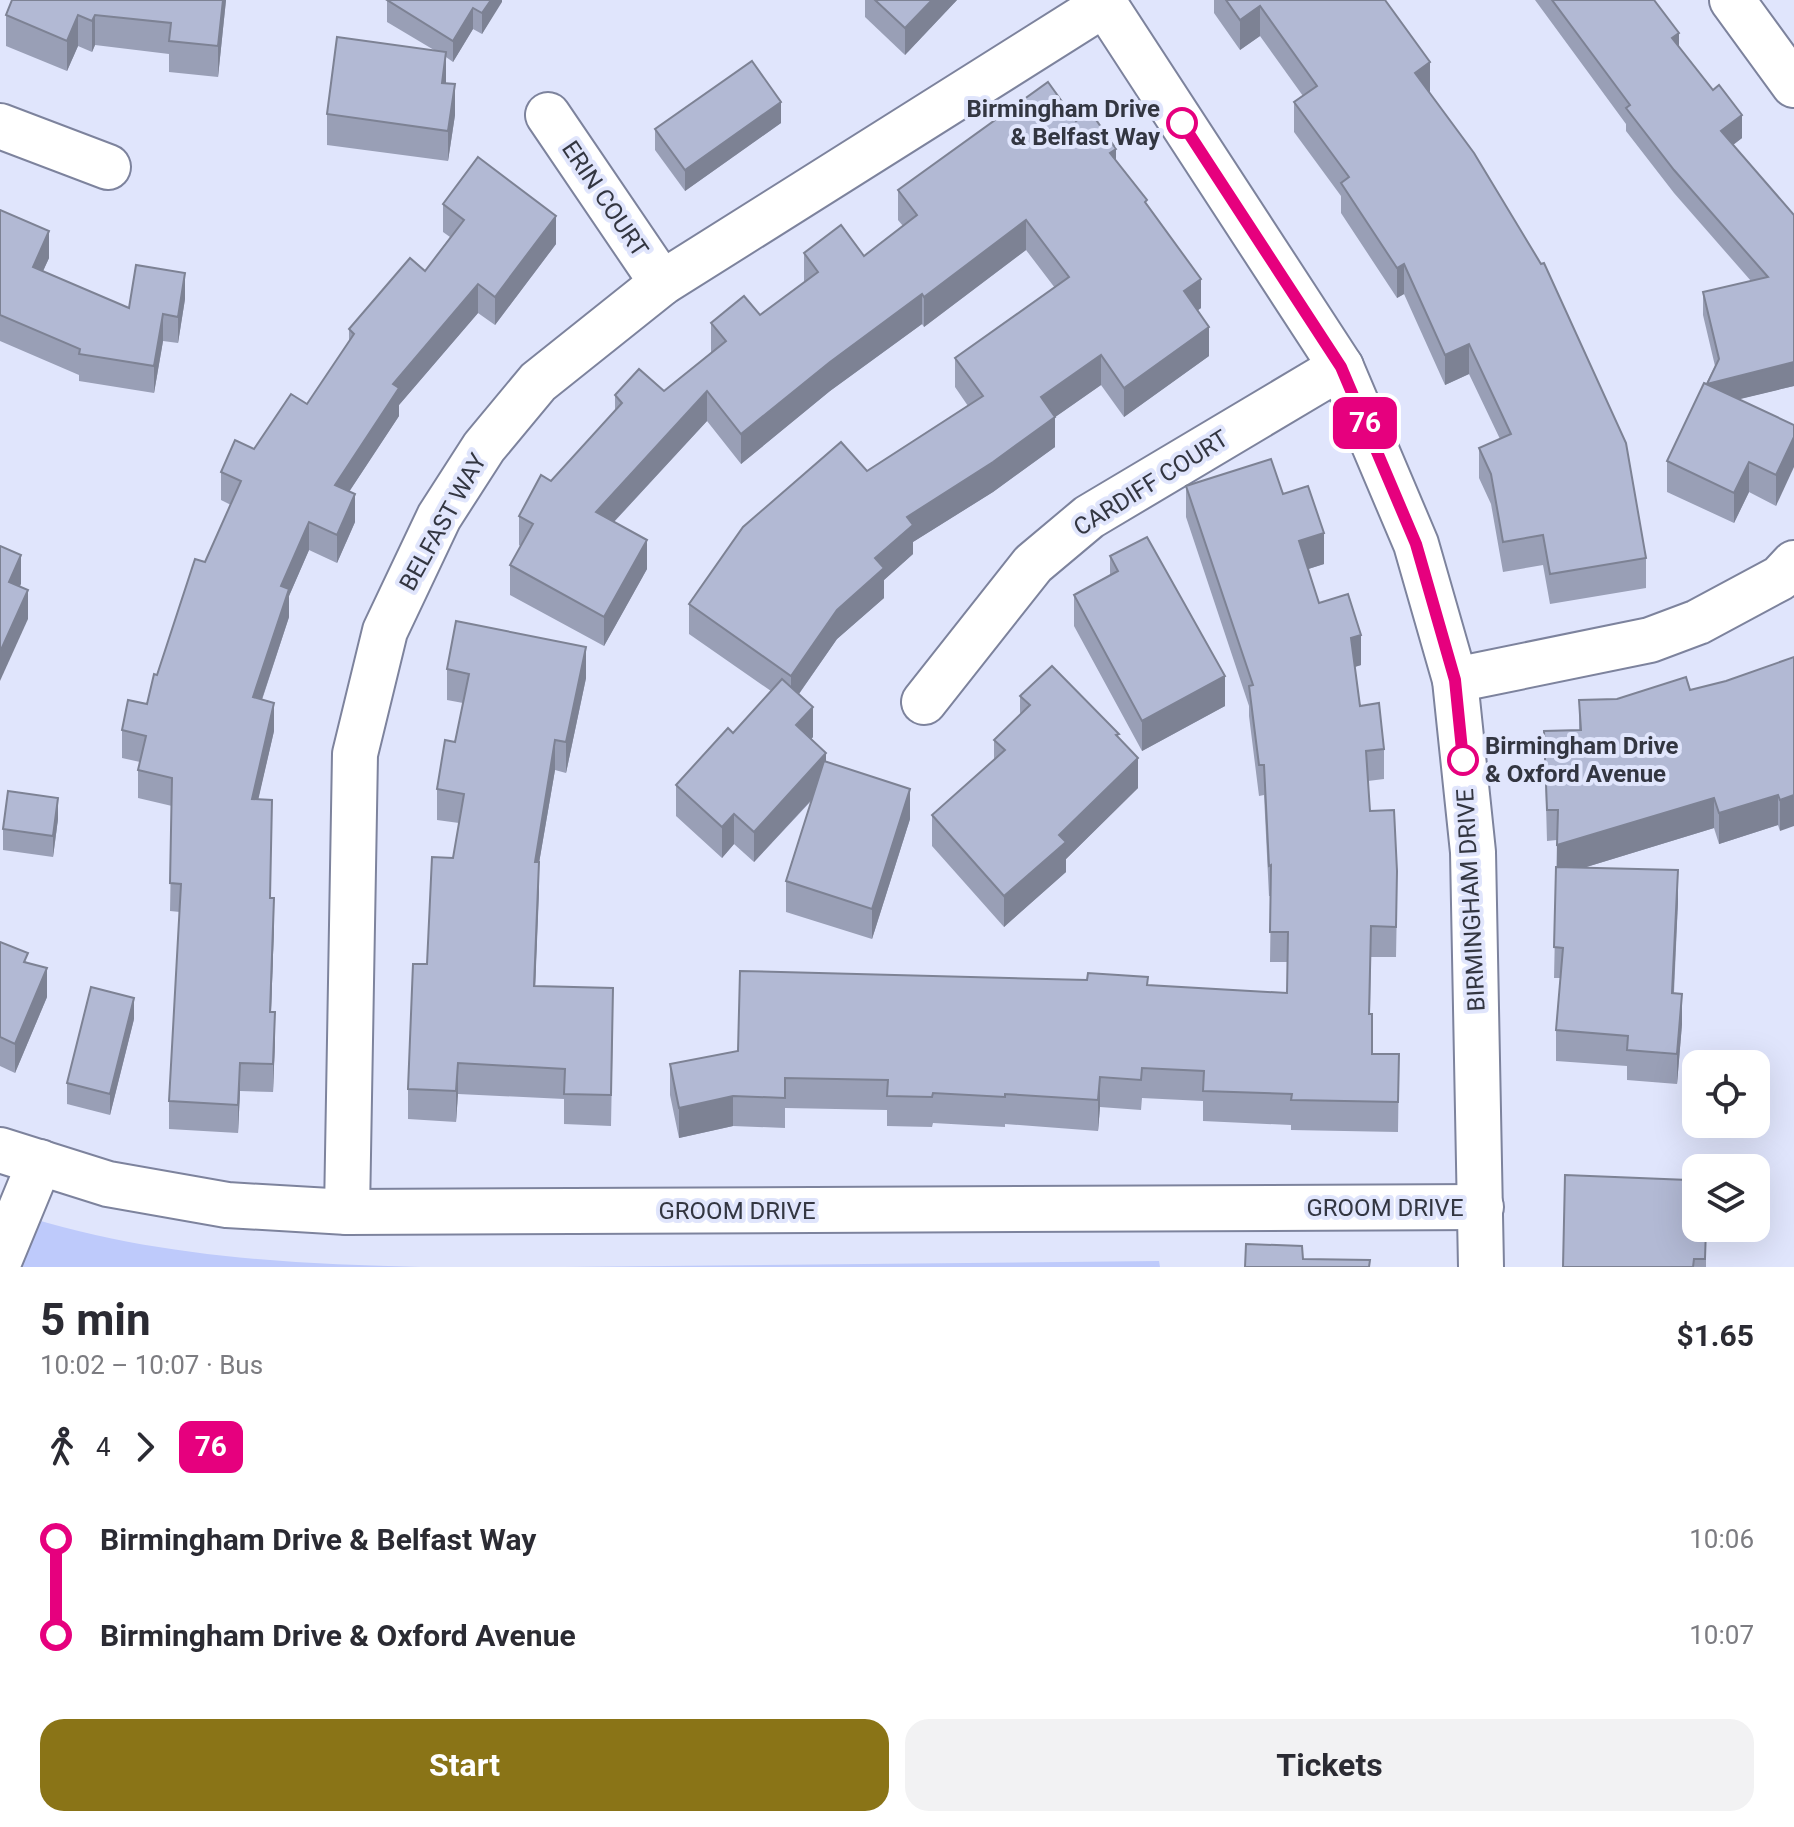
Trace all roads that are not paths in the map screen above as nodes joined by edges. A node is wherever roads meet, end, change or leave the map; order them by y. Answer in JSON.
{"nodes":[{"id":1,"x":1732,"y":0,"type":"edge"},
{"id":2,"x":1104,"y":2,"type":"edge"},
{"id":3,"x":1794,"y":85,"type":"edge"},
{"id":4,"x":548,"y":115,"type":"dead end"},
{"id":5,"x":0,"y":126,"type":"edge"},
{"id":6,"x":108,"y":167,"type":"dead end"},
{"id":7,"x":662,"y":283,"type":"junction"},
{"id":8,"x":1341,"y":367,"type":"junction"},
{"id":9,"x":1794,"y":563,"type":"edge"},
{"id":10,"x":1455,"y":680,"type":"junction"},
{"id":11,"x":924,"y":702,"type":"dead end"},
{"id":12,"x":20,"y":1156,"type":"edge"},
{"id":13,"x":1481,"y":1207,"type":"junction"},
{"id":14,"x":347,"y":1212,"type":"junction"},
{"id":15,"x":0,"y":1259,"type":"edge"},
{"id":16,"x":1481,"y":1267,"type":"edge"}],
"edges":[{"from":1,"to":3,"type":"street"},
{"from":2,"to":7,"type":"street","name":"BELFAST WAY"},
{"from":2,"to":8,"type":"street","name":"BIRMINGHAM DRIVE"},
{"from":4,"to":7,"type":"street","name":"ERIN COURT"},
{"from":5,"to":6,"type":"street"},
{"from":7,"to":14,"type":"street","name":"BELFAST WAY"},
{"from":8,"to":10,"type":"street","name":"BIRMINGHAM DRIVE"},
{"from":8,"to":11,"type":"street","name":"CARDIFF COURT"},
{"from":9,"to":10,"type":"street"},
{"from":10,"to":13,"type":"street","name":"BIRMINGHAM DRIVE"},
{"from":12,"to":14,"type":"street","name":"GROOM DRIVE"},
{"from":12,"to":15,"type":"street"},
{"from":13,"to":14,"type":"street","name":"GROOM DRIVE"},
{"from":13,"to":16,"type":"street","name":"BIRMINGHAM DRIVE"}]}
